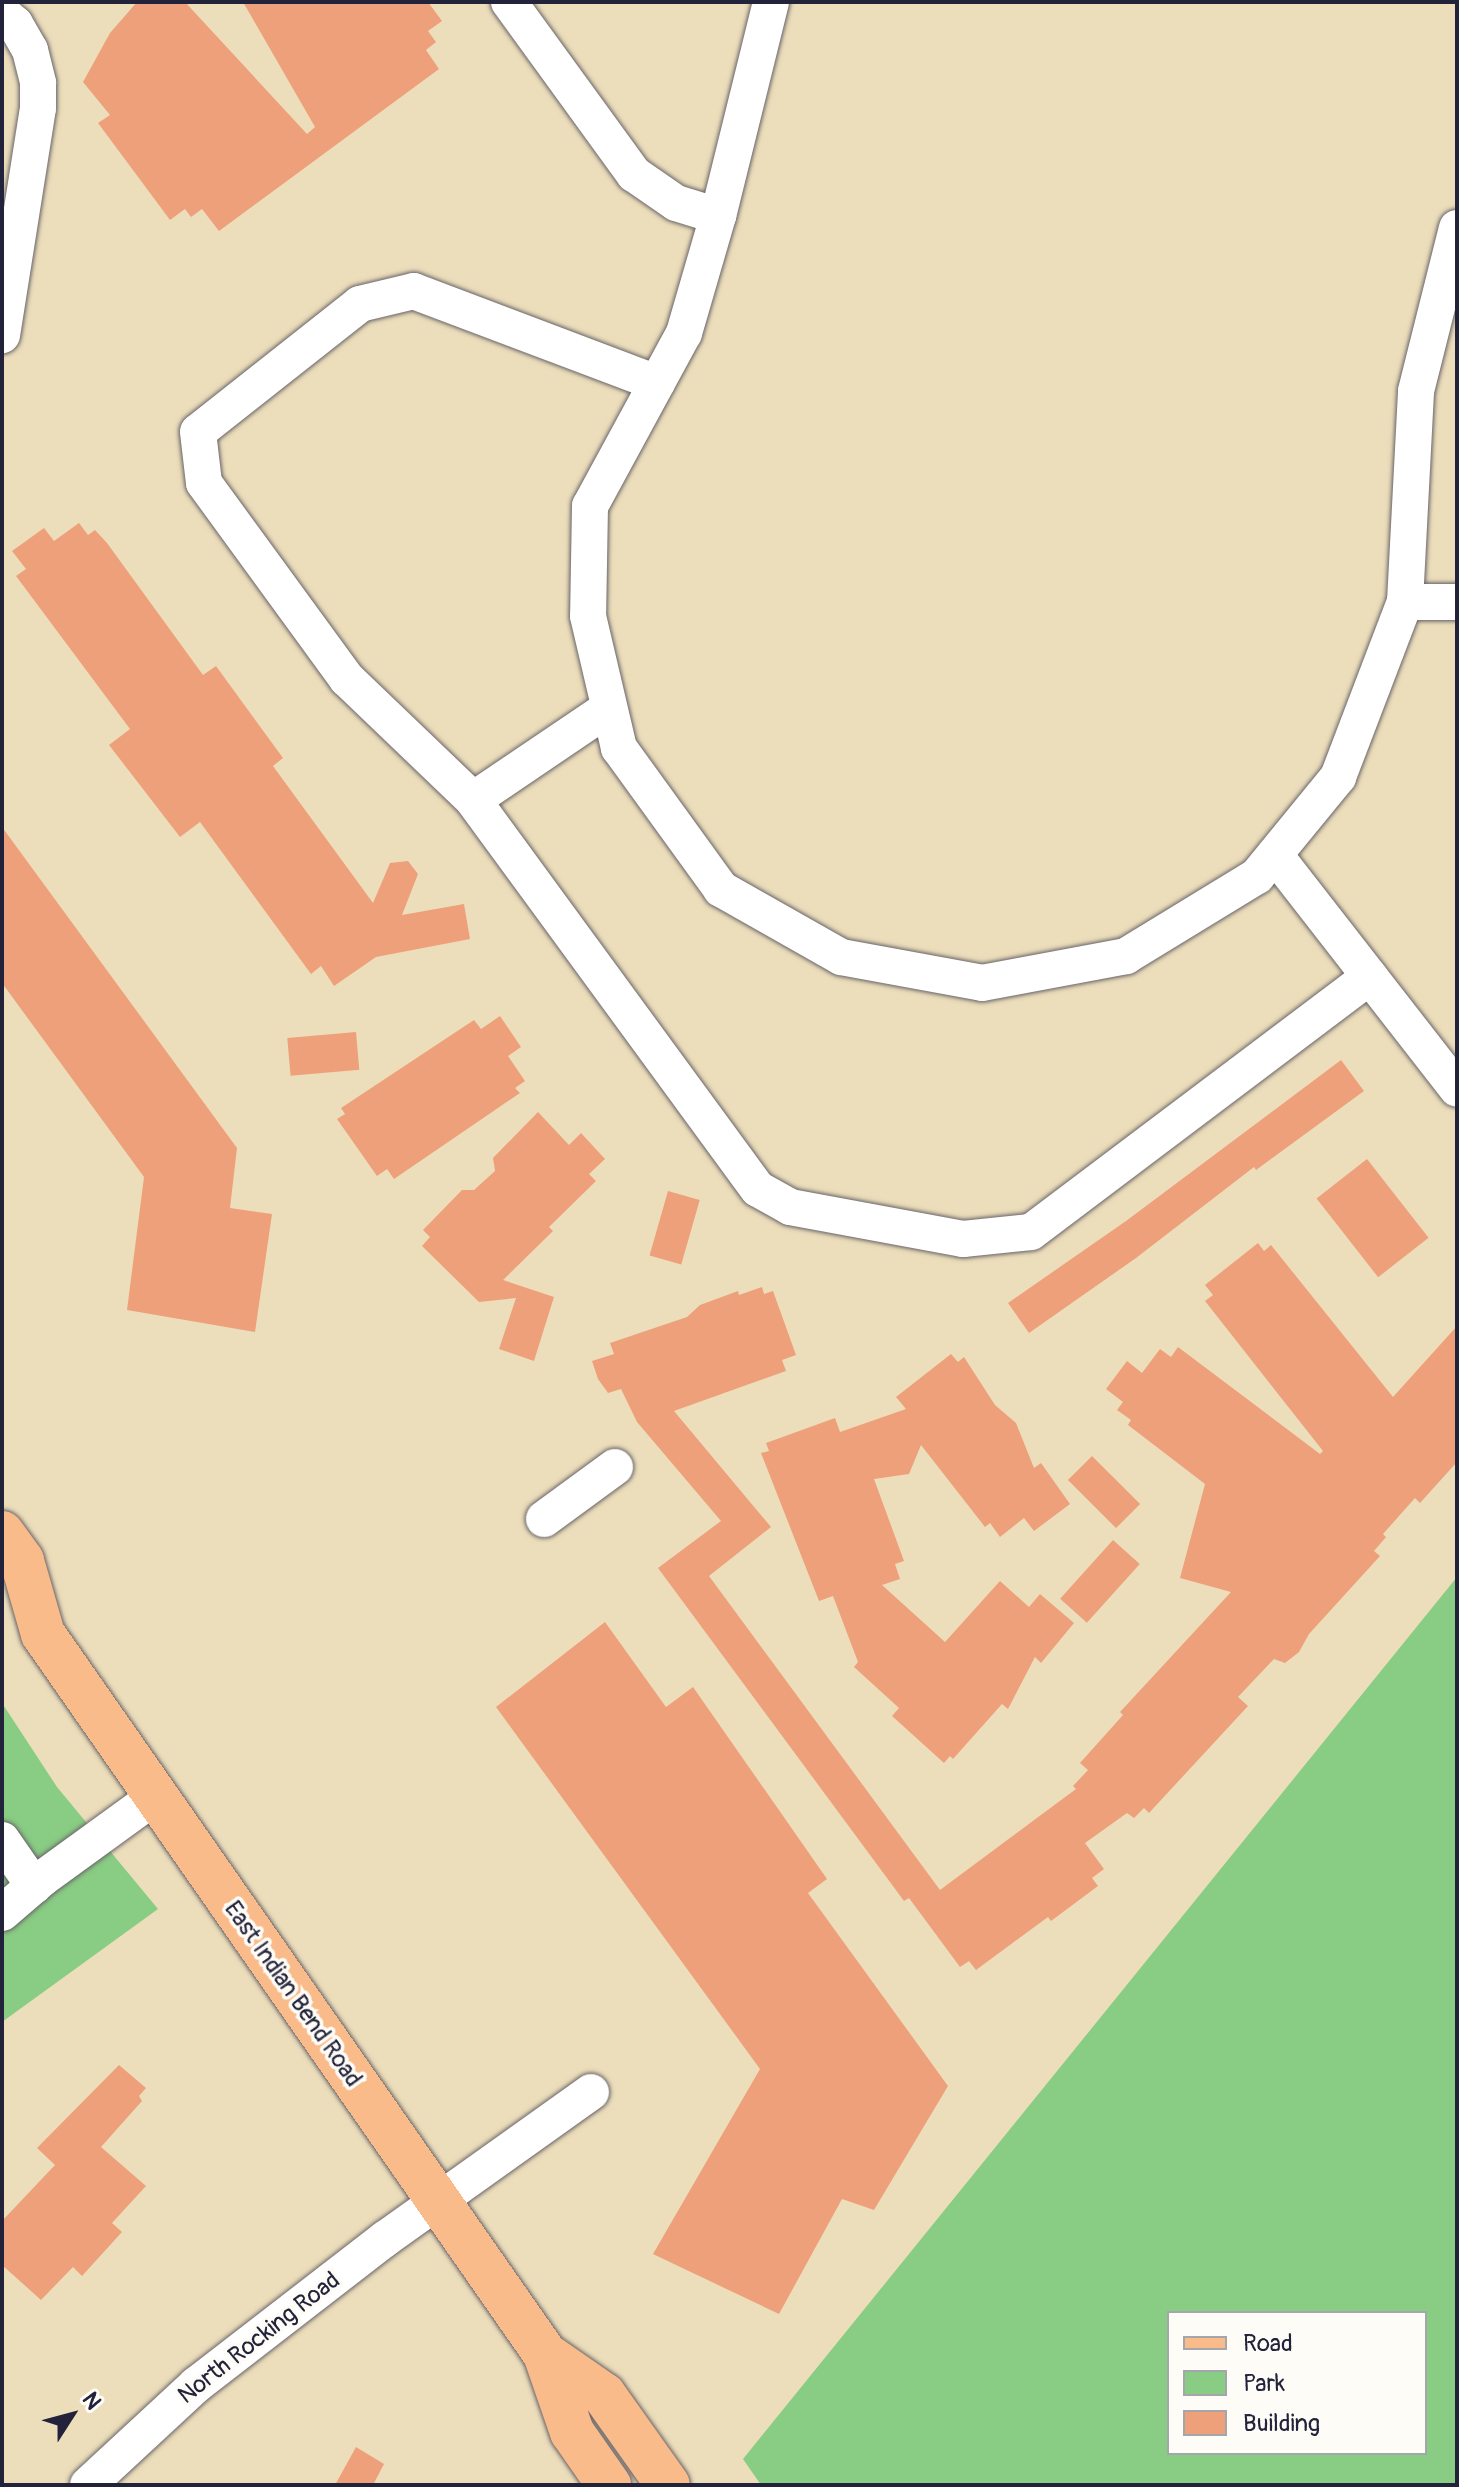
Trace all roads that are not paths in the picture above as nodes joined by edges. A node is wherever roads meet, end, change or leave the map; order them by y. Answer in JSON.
{"nodes":[{"id":1,"x":509,"y":2,"type":"edge"},
{"id":2,"x":771,"y":2,"type":"edge"},
{"id":3,"x":2,"y":13,"type":"edge"},
{"id":4,"x":718,"y":216,"type":"junction"},
{"id":5,"x":1457,"y":228,"type":"edge"},
{"id":6,"x":2,"y":335,"type":"edge"},
{"id":7,"x":657,"y":383,"type":"junction"},
{"id":8,"x":1405,"y":602,"type":"junction"},
{"id":9,"x":1457,"y":602,"type":"edge"},
{"id":10,"x":609,"y":708,"type":"junction"},
{"id":11,"x":473,"y":800,"type":"junction"},
{"id":12,"x":1275,"y":855,"type":"junction"},
{"id":13,"x":1370,"y":977,"type":"junction"},
{"id":14,"x":1457,"y":1089,"type":"edge"},
{"id":15,"x":615,"y":1467,"type":"dead end"},
{"id":16,"x":544,"y":1519,"type":"dead end"},
{"id":17,"x":2,"y":1533,"type":"edge"},
{"id":18,"x":2,"y":1607,"type":"edge"},
{"id":19,"x":43,"y":1634,"type":"junction"},
{"id":20,"x":156,"y":1796,"type":"junction"},
{"id":21,"x":2,"y":1840,"type":"edge"},
{"id":22,"x":34,"y":1886,"type":"junction"},
{"id":23,"x":2,"y":1913,"type":"edge"},
{"id":24,"x":591,"y":2092,"type":"dead end"},
{"id":25,"x":438,"y":2201,"type":"junction"},
{"id":26,"x":545,"y":2354,"type":"junction"},
{"id":27,"x":88,"y":2485,"type":"edge"},
{"id":28,"x":609,"y":2485,"type":"edge"},
{"id":29,"x":668,"y":2485,"type":"edge"}],
"edges":[{"from":1,"to":4,"type":"street"},
{"from":2,"to":4,"type":"street"},
{"from":3,"to":6,"type":"street"},
{"from":4,"to":7,"type":"street"},
{"from":5,"to":8,"type":"street"},
{"from":7,"to":10,"type":"street"},
{"from":7,"to":11,"type":"street"},
{"from":8,"to":9,"type":"street"},
{"from":8,"to":12,"type":"street"},
{"from":10,"to":11,"type":"street"},
{"from":10,"to":12,"type":"street"},
{"from":11,"to":13,"type":"street"},
{"from":12,"to":13,"type":"street"},
{"from":13,"to":14,"type":"street"},
{"from":15,"to":16,"type":"street"},
{"from":17,"to":19,"type":"main road","name":"East Indian Bend Road"},
{"from":18,"to":19,"type":"main road","name":"East Indian Bend Road"},
{"from":19,"to":20,"type":"main road","name":"East Indian Bend Road"},
{"from":20,"to":22,"type":"street"},
{"from":20,"to":25,"type":"main road","name":"East Indian Bend Road"},
{"from":21,"to":22,"type":"street"},
{"from":22,"to":23,"type":"street"},
{"from":24,"to":25,"type":"street","name":"North Rocking Road"},
{"from":25,"to":26,"type":"main road","name":"East Indian Bend Road"},
{"from":25,"to":27,"type":"street","name":"North Rocking Road"},
{"from":26,"to":28,"type":"main road","name":"East Indian Bend Road"},
{"from":26,"to":29,"type":"main road","name":"East Indian Bend Road"}]}
